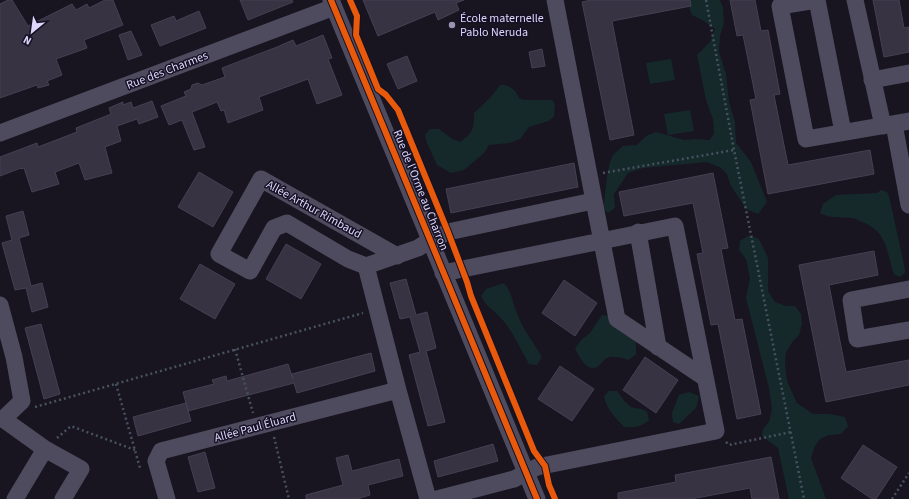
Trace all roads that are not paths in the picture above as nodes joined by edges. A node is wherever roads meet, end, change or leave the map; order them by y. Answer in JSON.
{"nodes":[{"id":1,"x":555,"y":0,"type":"edge"},
{"id":2,"x":817,"y":0,"type":"edge"},
{"id":3,"x":855,"y":0,"type":"edge"},
{"id":4,"x":332,"y":4,"type":"edge"},
{"id":5,"x":909,"y":73,"type":"edge"},
{"id":6,"x":872,"y":80,"type":"junction"},
{"id":7,"x":895,"y":123,"type":"edge"},
{"id":8,"x":843,"y":132,"type":"junction"},
{"id":9,"x":0,"y":133,"type":"edge"},
{"id":10,"x":593,"y":201,"type":"junction"},
{"id":11,"x":909,"y":205,"type":"edge"},
{"id":12,"x":638,"y":232,"type":"junction"},
{"id":13,"x":602,"y":240,"type":"junction"},
{"id":14,"x":429,"y":241,"type":"junction"},
{"id":15,"x":397,"y":256,"type":"junction"},
{"id":16,"x":366,"y":266,"type":"junction"},
{"id":17,"x":444,"y":273,"type":"junction"},
{"id":18,"x":909,"y":289,"type":"edge"},
{"id":19,"x":0,"y":305,"type":"edge"},
{"id":20,"x":909,"y":330,"type":"edge"},
{"id":21,"x":658,"y":347,"type":"junction"},
{"id":22,"x":706,"y":378,"type":"junction"},
{"id":23,"x":398,"y":390,"type":"junction"},
{"id":24,"x":2,"y":420,"type":"edge"},
{"id":25,"x":44,"y":449,"type":"junction"},
{"id":26,"x":525,"y":473,"type":"junction"},
{"id":27,"x":15,"y":499,"type":"edge"},
{"id":28,"x":63,"y":499,"type":"edge"},
{"id":29,"x":167,"y":499,"type":"edge"},
{"id":30,"x":428,"y":499,"type":"edge"},
{"id":31,"x":437,"y":499,"type":"edge"},
{"id":32,"x":537,"y":499,"type":"edge"}],
"edges":[{"from":1,"to":10,"type":"street"},
{"from":2,"to":8,"type":"street"},
{"from":2,"to":8,"type":"street"},
{"from":3,"to":6,"type":"street"},
{"from":4,"to":9,"type":"street","name":"Rue des Charmes"},
{"from":4,"to":14,"type":"street","name":"Rue de l'Orme au Charron"},
{"from":5,"to":6,"type":"street"},
{"from":6,"to":7,"type":"street"},
{"from":7,"to":8,"type":"street"},
{"from":7,"to":11,"type":"street"},
{"from":10,"to":13,"type":"street"},
{"from":10,"to":14,"type":"street"},
{"from":12,"to":13,"type":"street"},
{"from":12,"to":21,"type":"street"},
{"from":12,"to":22,"type":"street"},
{"from":13,"to":17,"type":"street"},
{"from":13,"to":21,"type":"street"},
{"from":14,"to":15,"type":"street"},
{"from":14,"to":17,"type":"street","name":"Rue de l'Orme au Charron"},
{"from":15,"to":16,"type":"street"},
{"from":15,"to":16,"type":"street","name":"Allée Arthur Rimbaud"},
{"from":16,"to":23,"type":"street"},
{"from":17,"to":26,"type":"street","name":"Rue de l'Orme au Charron"},
{"from":18,"to":20,"type":"street"},
{"from":19,"to":24,"type":"street"},
{"from":21,"to":22,"type":"street"},
{"from":22,"to":26,"type":"street"},
{"from":23,"to":29,"type":"street","name":"Allée Paul Éluard"},
{"from":23,"to":30,"type":"street"},
{"from":24,"to":25,"type":"street"},
{"from":25,"to":27,"type":"street"},
{"from":25,"to":28,"type":"street"},
{"from":26,"to":31,"type":"street"},
{"from":26,"to":32,"type":"street","name":"Rue de l'Orme au Charron"}]}
